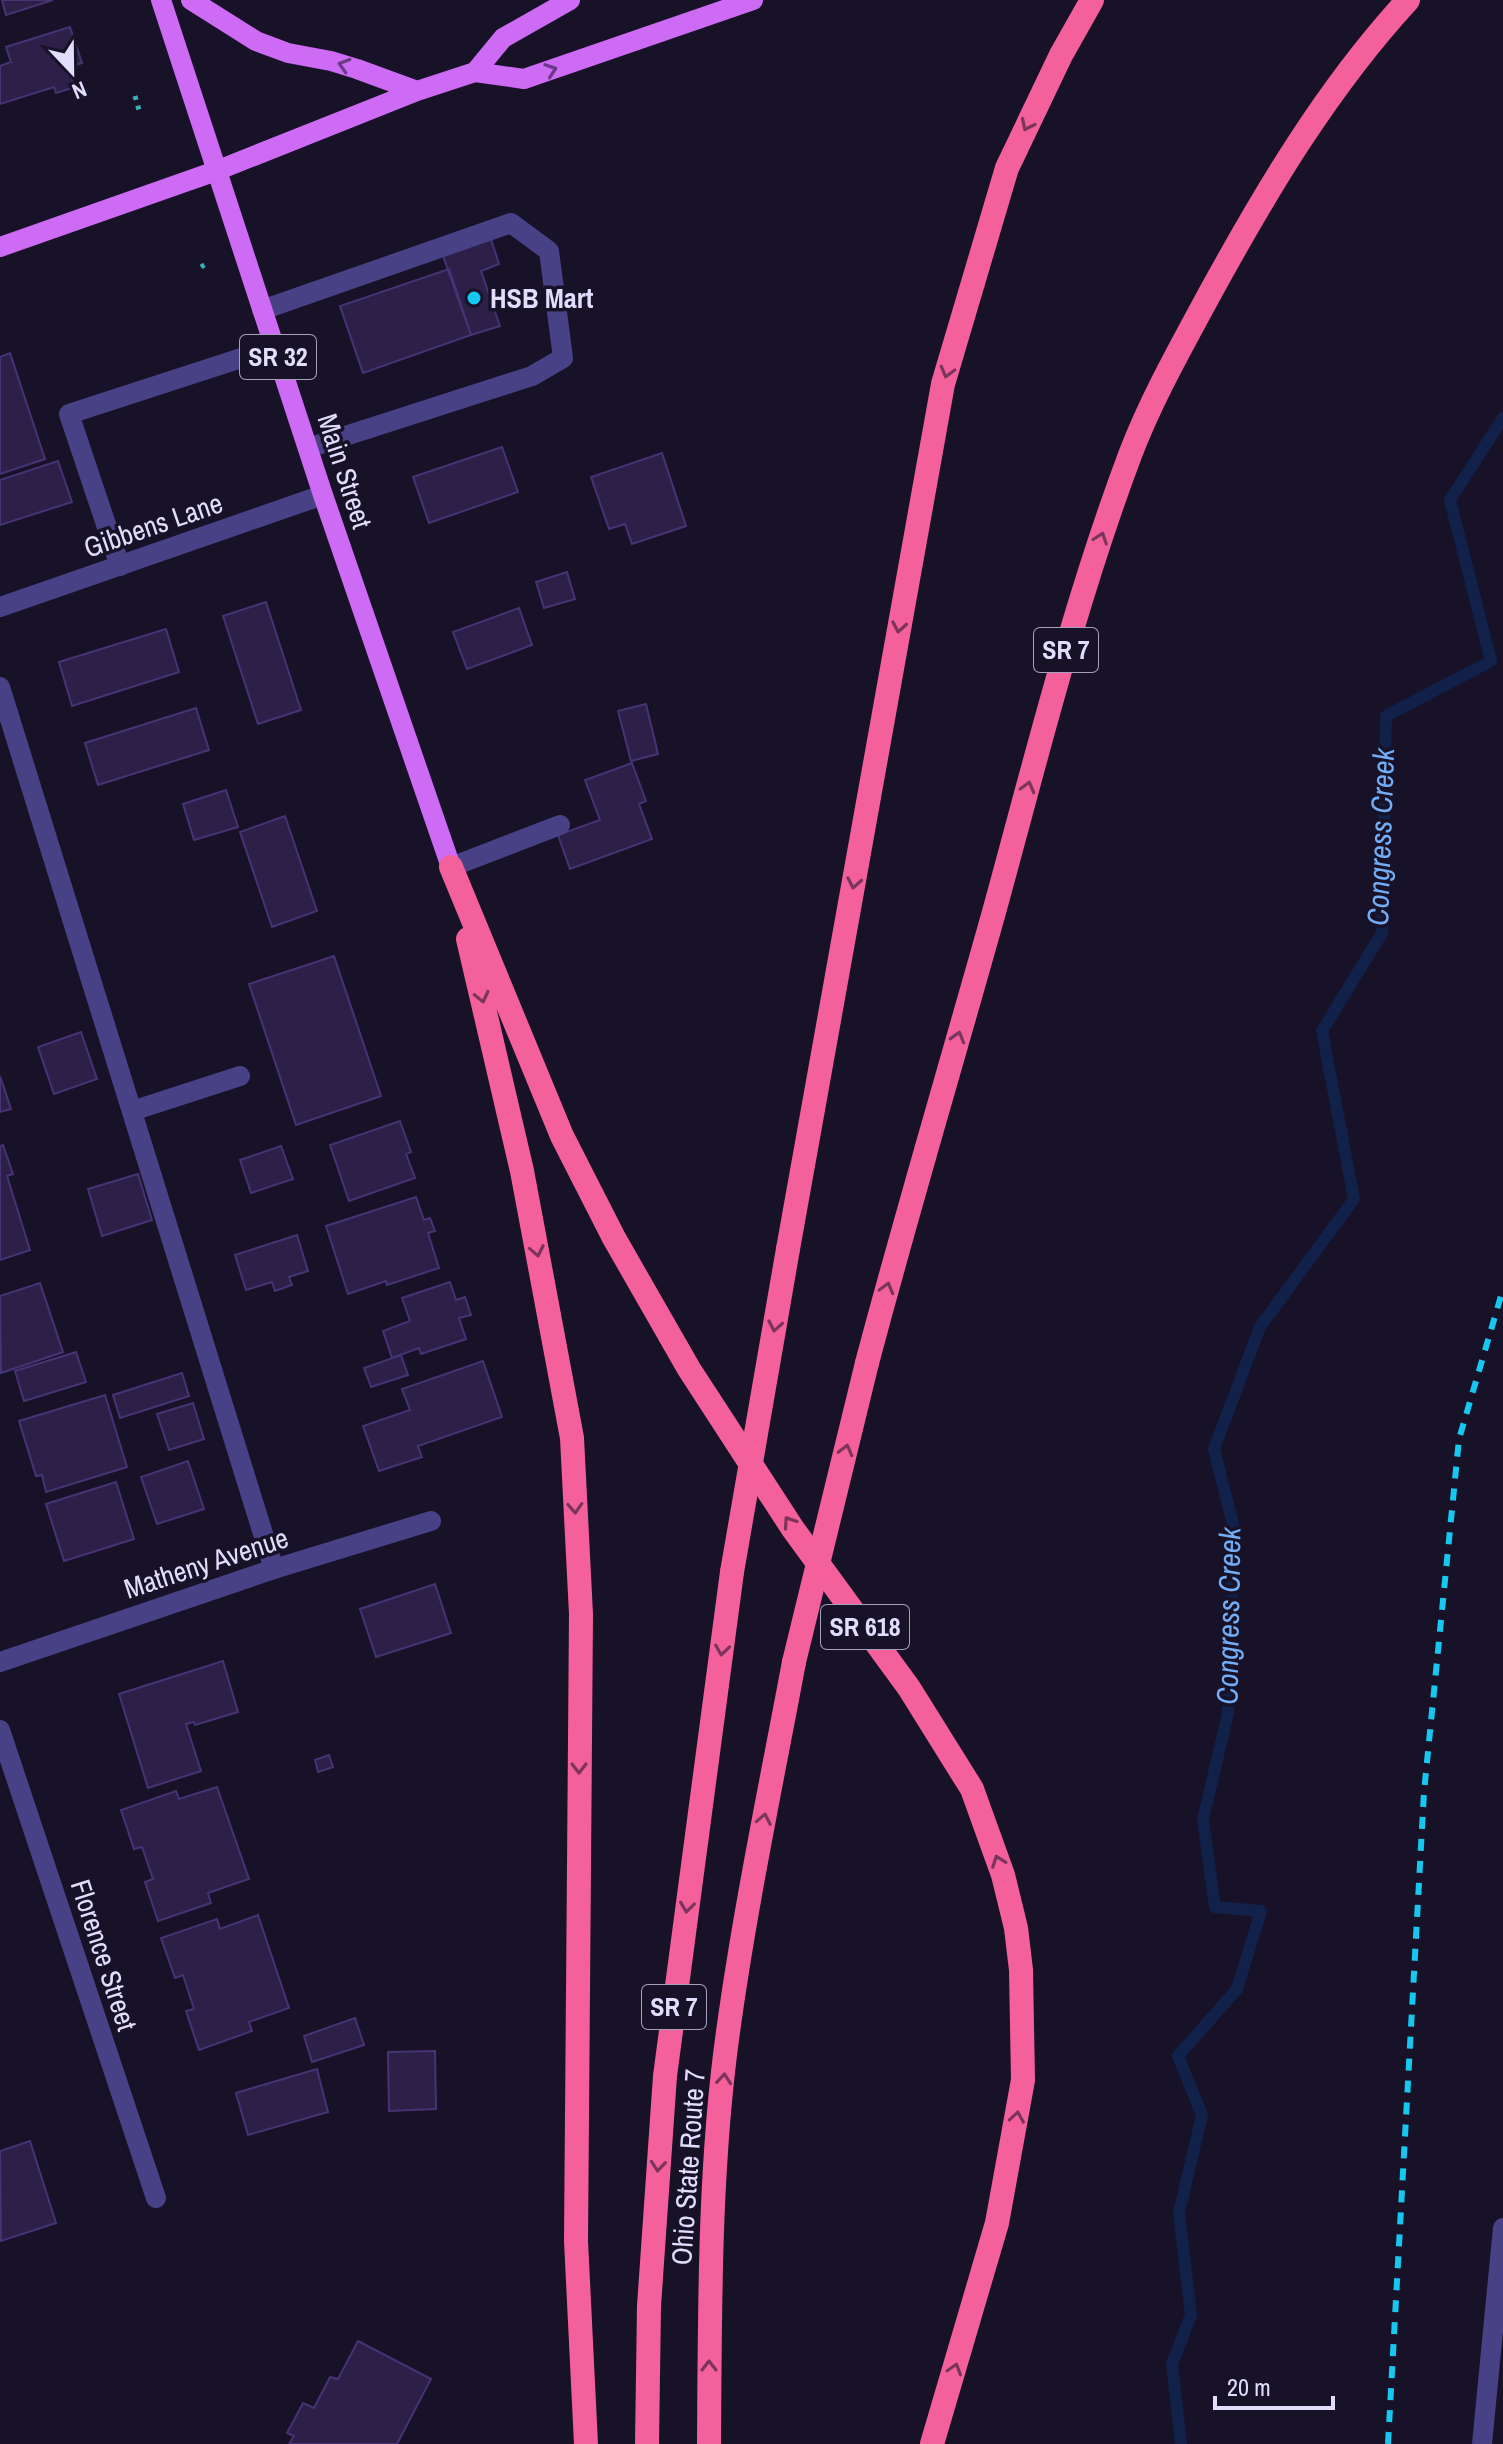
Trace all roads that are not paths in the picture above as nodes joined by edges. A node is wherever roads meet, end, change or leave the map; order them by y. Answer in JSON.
{"nodes":[{"id":1,"x":161,"y":0,"type":"edge"},
{"id":2,"x":191,"y":0,"type":"edge"},
{"id":3,"x":570,"y":0,"type":"edge"},
{"id":4,"x":753,"y":0,"type":"edge"},
{"id":5,"x":1092,"y":0,"type":"edge"},
{"id":6,"x":1408,"y":0,"type":"edge"},
{"id":7,"x":475,"y":72,"type":"junction"},
{"id":8,"x":417,"y":91,"type":"junction"},
{"id":9,"x":216,"y":171,"type":"junction"},
{"id":10,"x":0,"y":247,"type":"edge"},
{"id":11,"x":262,"y":310,"type":"junction"},
{"id":12,"x":275,"y":347,"type":"junction"},
{"id":13,"x":308,"y":448,"type":"junction"},
{"id":14,"x":323,"y":495,"type":"junction"},
{"id":15,"x":120,"y":566,"type":"junction"},
{"id":16,"x":0,"y":607,"type":"edge"},
{"id":17,"x":0,"y":687,"type":"edge"},
{"id":18,"x":560,"y":825,"type":"dead end"},
{"id":19,"x":451,"y":867,"type":"junction"},
{"id":20,"x":240,"y":1076,"type":"dead end"},
{"id":21,"x":132,"y":1111,"type":"junction"},
{"id":22,"x":431,"y":1521,"type":"dead end"},
{"id":23,"x":274,"y":1569,"type":"junction"},
{"id":24,"x":0,"y":1662,"type":"edge"},
{"id":25,"x":0,"y":1730,"type":"edge"},
{"id":26,"x":156,"y":2198,"type":"dead end"},
{"id":27,"x":1503,"y":2228,"type":"edge"},
{"id":28,"x":586,"y":2444,"type":"edge"},
{"id":29,"x":647,"y":2444,"type":"edge"},
{"id":30,"x":709,"y":2444,"type":"edge"},
{"id":31,"x":932,"y":2444,"type":"edge"},
{"id":32,"x":1482,"y":2444,"type":"edge"}],
"edges":[{"from":1,"to":9,"type":"main road","name":"Main Street","number":"SR 32"},
{"from":8,"to":2,"type":"main road","one_way":true},
{"from":3,"to":7,"type":"main road"},
{"from":7,"to":4,"type":"main road","one_way":true},
{"from":5,"to":29,"type":"highway","number":"SR 7","one_way":true,"bridge":true},
{"from":30,"to":6,"type":"highway","name":"Ohio State Route 7","number":"SR 7","one_way":true,"bridge":true},
{"from":7,"to":8,"type":"main road"},
{"from":8,"to":9,"type":"main road"},
{"from":9,"to":10,"type":"main road"},
{"from":9,"to":11,"type":"main road","name":"Main Street","number":"SR 32"},
{"from":11,"to":12,"type":"main road","name":"Main Street","number":"SR 32"},
{"from":11,"to":13,"type":"street"},
{"from":12,"to":13,"type":"main road","name":"Main Street","number":"SR 32"},
{"from":12,"to":15,"type":"street"},
{"from":13,"to":14,"type":"main road","name":"Main Street","number":"SR 32"},
{"from":14,"to":15,"type":"street","name":"Gibbens Lane"},
{"from":14,"to":19,"type":"main road","name":"Main Street","number":"SR 32"},
{"from":15,"to":16,"type":"street","name":"Gibbens Lane"},
{"from":17,"to":21,"type":"street"},
{"from":18,"to":19,"type":"street"},
{"from":19,"to":28,"type":"highway","one_way":true},
{"from":31,"to":19,"type":"highway","number":"SR 618","one_way":true},
{"from":20,"to":21,"type":"street"},
{"from":21,"to":23,"type":"street"},
{"from":22,"to":23,"type":"street","name":"Matheny Avenue"},
{"from":23,"to":24,"type":"street","name":"Matheny Avenue"},
{"from":25,"to":26,"type":"street","name":"Florence Street"},
{"from":27,"to":32,"type":"street"}]}
